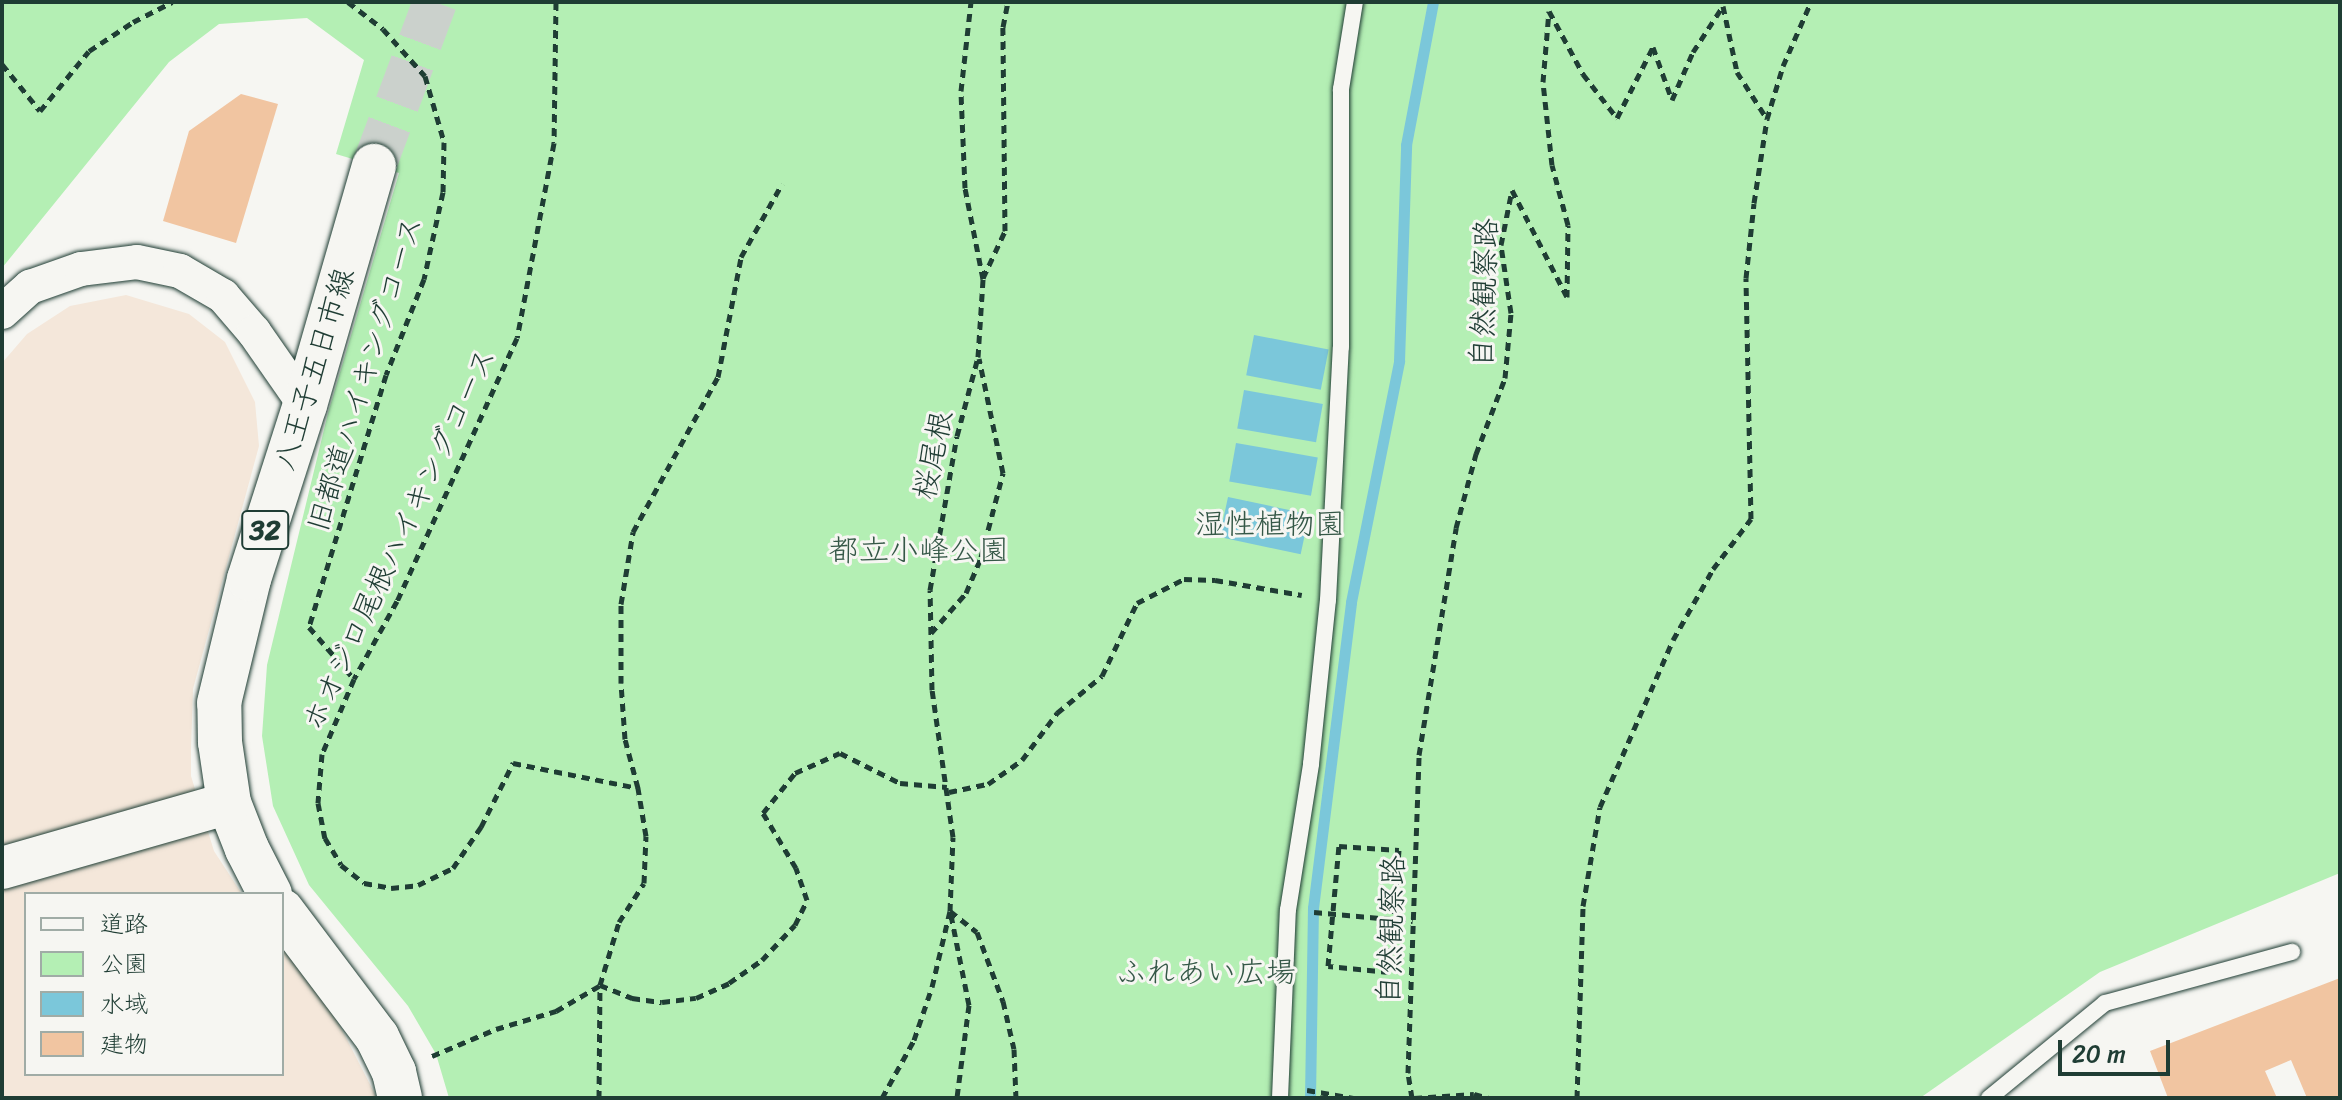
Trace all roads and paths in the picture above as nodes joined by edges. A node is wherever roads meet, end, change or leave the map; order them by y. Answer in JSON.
{"nodes":[{"id":1,"x":172,"y":2,"type":"edge"},
{"id":2,"x":348,"y":2,"type":"edge"},
{"id":3,"x":556,"y":2,"type":"edge"},
{"id":4,"x":971,"y":2,"type":"edge"},
{"id":5,"x":1008,"y":2,"type":"edge"},
{"id":6,"x":1355,"y":2,"type":"edge"},
{"id":7,"x":1811,"y":2,"type":"edge"},
{"id":8,"x":2,"y":64,"type":"edge"},
{"id":9,"x":1767,"y":119,"type":"junction"},
{"id":10,"x":374,"y":166,"type":"tunnel mouth"},
{"id":11,"x":782,"y":184,"type":"dead end"},
{"id":12,"x":983,"y":279,"type":"junction"},
{"id":13,"x":2,"y":312,"type":"edge"},
{"id":14,"x":978,"y":357,"type":"junction"},
{"id":15,"x":305,"y":405,"type":"junction"},
{"id":16,"x":1328,"y":600,"type":"junction"},
{"id":17,"x":931,"y":633,"type":"junction"},
{"id":18,"x":354,"y":679,"type":"junction"},
{"id":19,"x":638,"y":788,"type":"junction"},
{"id":20,"x":948,"y":790,"type":"junction"},
{"id":21,"x":229,"y":803,"type":"junction"},
{"id":22,"x":2,"y":868,"type":"edge"},
{"id":23,"x":269,"y":892,"type":"edge"},
{"id":24,"x":950,"y":911,"type":"junction"},
{"id":25,"x":1322,"y":913,"type":"dead end"},
{"id":26,"x":284,"y":914,"type":"edge"},
{"id":27,"x":1332,"y":914,"type":"junction"},
{"id":28,"x":1394,"y":919,"type":"junction"},
{"id":29,"x":1413,"y":921,"type":"junction"},
{"id":30,"x":2292,"y":952,"type":"dead end"},
{"id":31,"x":600,"y":985,"type":"junction"},
{"id":32,"x":397,"y":1085,"type":"edge"},
{"id":33,"x":1321,"y":1090,"type":"dead end"},
{"id":34,"x":599,"y":1098,"type":"edge"},
{"id":35,"x":882,"y":1098,"type":"edge"},
{"id":36,"x":957,"y":1098,"type":"edge"},
{"id":37,"x":1016,"y":1098,"type":"edge"},
{"id":38,"x":1280,"y":1098,"type":"edge"},
{"id":39,"x":1353,"y":1098,"type":"edge"},
{"id":40,"x":1413,"y":1098,"type":"edge"},
{"id":41,"x":1489,"y":1098,"type":"edge"},
{"id":42,"x":1577,"y":1098,"type":"edge"},
{"id":43,"x":1989,"y":1098,"type":"edge"}],
"edges":[{"from":1,"to":8,"type":"path"},
{"from":2,"to":18,"type":"path","name":"旧都道ハイキングコース"},
{"from":3,"to":18,"type":"path","name":"ホオジロ尾根ハイキングコース"},
{"from":4,"to":12,"type":"path","name":"桜尾根"},
{"from":5,"to":12,"type":"path"},
{"from":6,"to":16,"type":"lane"},
{"from":7,"to":9,"type":"path"},
{"from":9,"to":29,"type":"path","name":"自然観察路"},
{"from":9,"to":42,"type":"path"},
{"from":10,"to":15,"type":"main road","name":"八王子五日市線","number":"32"},
{"from":11,"to":19,"type":"path"},
{"from":12,"to":14,"type":"path","name":"桜尾根"},
{"from":13,"to":15,"type":"street"},
{"from":14,"to":17,"type":"path","name":"桜尾根"},
{"from":14,"to":17,"type":"path"},
{"from":15,"to":21,"type":"main road","name":"八王子五日市線","number":"32"},
{"from":16,"to":20,"type":"path"},
{"from":16,"to":38,"type":"lane"},
{"from":17,"to":20,"type":"path","name":"桜尾根"},
{"from":18,"to":19,"type":"path","name":"ホオジロ尾根ハイキングコース"},
{"from":19,"to":31,"type":"path"},
{"from":20,"to":24,"type":"path","name":"桜尾根"},
{"from":20,"to":31,"type":"path"},
{"from":21,"to":22,"type":"street"},
{"from":21,"to":23,"type":"main road","name":"八王子五日市線","number":"32"},
{"from":24,"to":35,"type":"path","name":"桜尾根"},
{"from":24,"to":36,"type":"path"},
{"from":24,"to":37,"type":"path"},
{"from":25,"to":27,"type":"path"},
{"from":26,"to":32,"type":"main road"},
{"from":27,"to":28,"type":"path"},
{"from":27,"to":28,"type":"path"},
{"from":27,"to":28,"type":"path"},
{"from":28,"to":29,"type":"path"},
{"from":29,"to":40,"type":"path","name":"自然観察路"},
{"from":30,"to":43,"type":"lane"},
{"from":31,"to":32,"type":"path"},
{"from":31,"to":34,"type":"path"},
{"from":33,"to":39,"type":"path"},
{"from":40,"to":41,"type":"path"}]}
